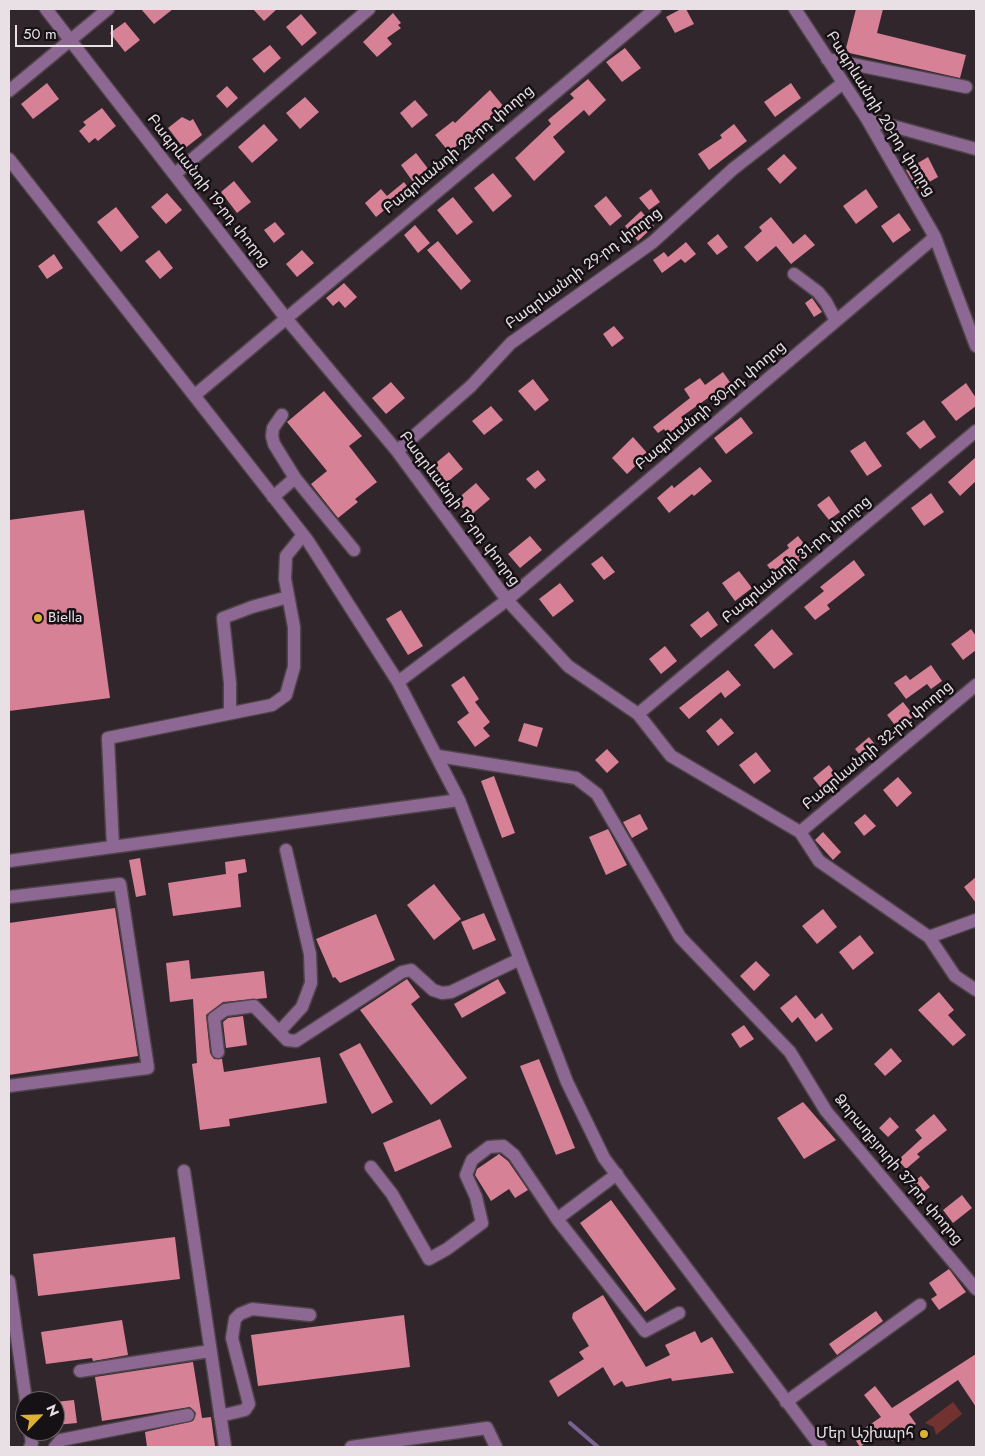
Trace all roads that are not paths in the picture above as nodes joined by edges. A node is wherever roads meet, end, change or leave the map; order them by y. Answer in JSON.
{"nodes":[{"id":1,"x":46,"y":9,"type":"edge"},
{"id":2,"x":108,"y":9,"type":"edge"},
{"id":3,"x":369,"y":9,"type":"edge"},
{"id":4,"x":655,"y":9,"type":"edge"},
{"id":5,"x":795,"y":9,"type":"edge"},
{"id":6,"x":71,"y":40,"type":"junction"},
{"id":7,"x":828,"y":59,"type":"junction"},
{"id":8,"x":843,"y":83,"type":"junction"},
{"id":9,"x":966,"y":87,"type":"dead end"},
{"id":10,"x":9,"y":92,"type":"edge"},
{"id":11,"x":867,"y":119,"type":"junction"},
{"id":12,"x":976,"y":149,"type":"edge"},
{"id":13,"x":9,"y":159,"type":"edge"},
{"id":14,"x":176,"y":174,"type":"junction"},
{"id":15,"x":935,"y":237,"type":"junction"},
{"id":16,"x":794,"y":274,"type":"dead end"},
{"id":17,"x":285,"y":317,"type":"junction"},
{"id":18,"x":836,"y":321,"type":"junction"},
{"id":19,"x":976,"y":346,"type":"edge"},
{"id":20,"x":195,"y":395,"type":"junction"},
{"id":21,"x":282,"y":415,"type":"dead end"},
{"id":22,"x":976,"y":431,"type":"edge"},
{"id":23,"x":397,"y":451,"type":"junction"},
{"id":24,"x":295,"y":478,"type":"junction"},
{"id":25,"x":273,"y":497,"type":"junction"},
{"id":26,"x":303,"y":535,"type":"junction"},
{"id":27,"x":354,"y":550,"type":"dead end"},
{"id":28,"x":288,"y":597,"type":"junction"},
{"id":29,"x":507,"y":600,"type":"junction"},
{"id":30,"x":398,"y":682,"type":"junction"},
{"id":31,"x":976,"y":685,"type":"edge"},
{"id":32,"x":230,"y":713,"type":"junction"},
{"id":33,"x":638,"y":714,"type":"junction"},
{"id":34,"x":438,"y":756,"type":"junction"},
{"id":35,"x":459,"y":800,"type":"junction"},
{"id":36,"x":800,"y":832,"type":"junction"},
{"id":37,"x":113,"y":847,"type":"junction"},
{"id":38,"x":286,"y":850,"type":"dead end"},
{"id":39,"x":9,"y":861,"type":"edge"},
{"id":40,"x":9,"y":897,"type":"edge"},
{"id":41,"x":976,"y":920,"type":"edge"},
{"id":42,"x":929,"y":937,"type":"junction"},
{"id":43,"x":520,"y":959,"type":"junction"},
{"id":44,"x":976,"y":990,"type":"edge"},
{"id":45,"x":279,"y":1032,"type":"junction"},
{"id":46,"x":218,"y":1052,"type":"dead end"},
{"id":47,"x":9,"y":1086,"type":"edge"},
{"id":48,"x":371,"y":1167,"type":"dead end"},
{"id":49,"x":184,"y":1170,"type":"dead end"},
{"id":50,"x":617,"y":1174,"type":"junction"},
{"id":51,"x":557,"y":1219,"type":"junction"},
{"id":52,"x":9,"y":1280,"type":"edge"},
{"id":53,"x":976,"y":1289,"type":"edge"},
{"id":54,"x":920,"y":1305,"type":"dead end"},
{"id":55,"x":679,"y":1313,"type":"dead end"},
{"id":56,"x":310,"y":1315,"type":"dead end"},
{"id":57,"x":210,"y":1351,"type":"junction"},
{"id":58,"x":80,"y":1371,"type":"dead end"},
{"id":59,"x":25,"y":1391,"type":"edge"},
{"id":60,"x":786,"y":1402,"type":"junction"},
{"id":61,"x":188,"y":1415,"type":"dead end"},
{"id":62,"x":220,"y":1416,"type":"junction"},
{"id":63,"x":55,"y":1447,"type":"edge"},
{"id":64,"x":225,"y":1447,"type":"edge"},
{"id":65,"x":351,"y":1447,"type":"edge"},
{"id":66,"x":496,"y":1447,"type":"edge"},
{"id":67,"x":820,"y":1447,"type":"edge"}],
"edges":[{"from":1,"to":6,"type":"street","name":"Բագրևանդի 19-րդ փողոց"},
{"from":2,"to":6,"type":"street"},
{"from":3,"to":14,"type":"street"},
{"from":4,"to":17,"type":"street","name":"Բագրևանդի 28-րդ փողոց"},
{"from":5,"to":7,"type":"street","name":"Բագրևանդի 20-րդ փողոց"},
{"from":6,"to":10,"type":"street"},
{"from":6,"to":14,"type":"street","name":"Բագրևանդի 19-րդ փողոց"},
{"from":7,"to":8,"type":"street","name":"Բագրևանդի 20-րդ փողոց"},
{"from":7,"to":9,"type":"street"},
{"from":8,"to":11,"type":"street","name":"Բագրևանդի 20-րդ փողոց"},
{"from":8,"to":23,"type":"street","name":"Բագրևանդի 29-րդ փողոց"},
{"from":11,"to":12,"type":"street"},
{"from":11,"to":15,"type":"street","name":"Բագրևանդի 20-րդ փողոց"},
{"from":13,"to":20,"type":"street"},
{"from":14,"to":17,"type":"street","name":"Բագրևանդի 19-րդ փողոց"},
{"from":15,"to":18,"type":"street","name":"Բագրևանդի 30-րդ փողոց"},
{"from":15,"to":19,"type":"street","name":"Բագրևանդի 20-րդ փողոց"},
{"from":16,"to":18,"type":"street"},
{"from":17,"to":20,"type":"street","name":"Բագրևանդի 28-րդ փողոց"},
{"from":17,"to":23,"type":"street","name":"Բագրևանդի 19-րդ փողոց"},
{"from":18,"to":29,"type":"street","name":"Բագրևանդի 30-րդ փողոց"},
{"from":20,"to":25,"type":"street"},
{"from":21,"to":24,"type":"street"},
{"from":22,"to":33,"type":"street","name":"Բագրևանդի 31-րդ փողոց"},
{"from":23,"to":29,"type":"street","name":"Բագրևանդի 19-րդ փողոց"},
{"from":24,"to":25,"type":"street"},
{"from":24,"to":27,"type":"street"},
{"from":25,"to":26,"type":"street"},
{"from":26,"to":28,"type":"street"},
{"from":26,"to":30,"type":"street"},
{"from":28,"to":32,"type":"street"},
{"from":28,"to":32,"type":"street"},
{"from":29,"to":30,"type":"street","name":"Բագրևանդի 30-րդ փողոց"},
{"from":29,"to":33,"type":"street","name":"Բագրևանդի 19-րդ փողոց"},
{"from":30,"to":34,"type":"street"},
{"from":31,"to":36,"type":"street","name":"Բագրևանդի 32-րդ փողոց"},
{"from":32,"to":37,"type":"street"},
{"from":33,"to":36,"type":"street","name":"Բագրևանդի 19-րդ փողոց"},
{"from":34,"to":35,"type":"street"},
{"from":34,"to":53,"type":"street","name":"Ձորաղբյուրի 37-րդ փողոց"},
{"from":35,"to":37,"type":"street"},
{"from":35,"to":43,"type":"street"},
{"from":36,"to":42,"type":"street","name":"Բագրևանդի 19-րդ փողոց"},
{"from":37,"to":39,"type":"street"},
{"from":38,"to":45,"type":"street"},
{"from":40,"to":47,"type":"street"},
{"from":41,"to":42,"type":"street"},
{"from":42,"to":44,"type":"street"},
{"from":43,"to":45,"type":"street"},
{"from":43,"to":50,"type":"street"},
{"from":45,"to":46,"type":"street"},
{"from":48,"to":51,"type":"street"},
{"from":49,"to":57,"type":"street"},
{"from":50,"to":51,"type":"street"},
{"from":50,"to":60,"type":"street"},
{"from":51,"to":55,"type":"street"},
{"from":52,"to":59,"type":"street"},
{"from":54,"to":60,"type":"street"},
{"from":56,"to":62,"type":"street"},
{"from":57,"to":58,"type":"street"},
{"from":57,"to":62,"type":"street"},
{"from":60,"to":67,"type":"street"},
{"from":61,"to":63,"type":"street"},
{"from":62,"to":64,"type":"street"},
{"from":65,"to":66,"type":"street"}]}
